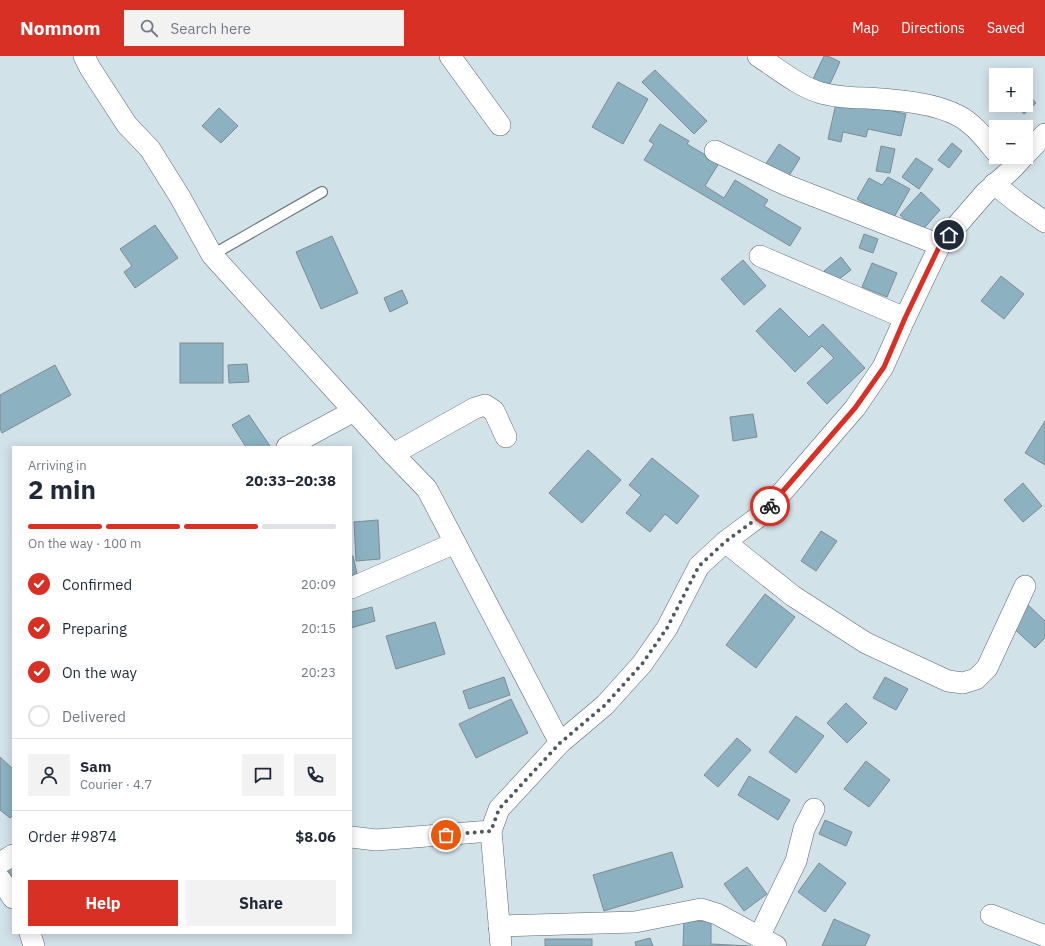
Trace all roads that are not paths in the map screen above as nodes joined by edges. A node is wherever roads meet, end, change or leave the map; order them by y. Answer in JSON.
{"nodes":[{"id":1,"x":84,"y":56,"type":"edge"},
{"id":2,"x":450,"y":56,"type":"edge"},
{"id":3,"x":758,"y":56,"type":"edge"},
{"id":4,"x":500,"y":125,"type":"dead end"},
{"id":5,"x":1045,"y":134,"type":"edge"},
{"id":6,"x":989,"y":144,"type":"edge"},
{"id":7,"x":1033,"y":147,"type":"edge"},
{"id":8,"x":714,"y":151,"type":"dead end"},
{"id":9,"x":1010,"y":164,"type":"edge"},
{"id":10,"x":994,"y":184,"type":"junction"},
{"id":11,"x":322,"y":192,"type":"dead end"},
{"id":12,"x":1045,"y":222,"type":"edge"},
{"id":13,"x":940,"y":245,"type":"junction"},
{"id":14,"x":212,"y":254,"type":"junction"},
{"id":15,"x":760,"y":256,"type":"dead end"},
{"id":16,"x":905,"y":318,"type":"junction"},
{"id":17,"x":354,"y":411,"type":"junction"},
{"id":18,"x":506,"y":437,"type":"dead end"},
{"id":19,"x":289,"y":446,"type":"edge"},
{"id":20,"x":393,"y":454,"type":"junction"},
{"id":21,"x":725,"y":542,"type":"junction"},
{"id":22,"x":455,"y":543,"type":"junction"},
{"id":23,"x":1025,"y":586,"type":"dead end"},
{"id":24,"x":352,"y":588,"type":"edge"},
{"id":25,"x":560,"y":743,"type":"junction"},
{"id":26,"x":814,"y":809,"type":"dead end"},
{"id":27,"x":491,"y":831,"type":"junction"},
{"id":28,"x":352,"y":837,"type":"edge"},
{"id":29,"x":12,"y":856,"type":"edge"},
{"id":30,"x":0,"y":863,"type":"edge"},
{"id":31,"x":0,"y":879,"type":"edge"},
{"id":32,"x":12,"y":897,"type":"edge"},
{"id":33,"x":991,"y":915,"type":"dead end"},
{"id":34,"x":30,"y":934,"type":"edge"},
{"id":35,"x":500,"y":936,"type":"edge"},
{"id":36,"x":1045,"y":936,"type":"edge"},
{"id":37,"x":767,"y":942,"type":"edge"},
{"id":38,"x":34,"y":946,"type":"edge"}],
"edges":[{"from":1,"to":14,"type":"street"},
{"from":2,"to":4,"type":"street"},
{"from":3,"to":6,"type":"street"},
{"from":5,"to":7,"type":"street"},
{"from":8,"to":13,"type":"street"},
{"from":9,"to":10,"type":"street"},
{"from":10,"to":12,"type":"street"},
{"from":10,"to":13,"type":"street"},
{"from":11,"to":14,"type":"lane"},
{"from":13,"to":16,"type":"street"},
{"from":14,"to":17,"type":"street"},
{"from":15,"to":16,"type":"street"},
{"from":16,"to":21,"type":"street"},
{"from":17,"to":19,"type":"street"},
{"from":17,"to":20,"type":"street"},
{"from":18,"to":20,"type":"street"},
{"from":20,"to":22,"type":"street"},
{"from":21,"to":23,"type":"street"},
{"from":21,"to":25,"type":"street"},
{"from":22,"to":24,"type":"street"},
{"from":22,"to":25,"type":"street"},
{"from":25,"to":27,"type":"street"},
{"from":26,"to":37,"type":"street"},
{"from":27,"to":28,"type":"street"},
{"from":27,"to":35,"type":"street"},
{"from":29,"to":30,"type":"street"},
{"from":31,"to":32,"type":"street"},
{"from":33,"to":36,"type":"street"},
{"from":34,"to":38,"type":"street"},
{"from":35,"to":37,"type":"street"}]}
